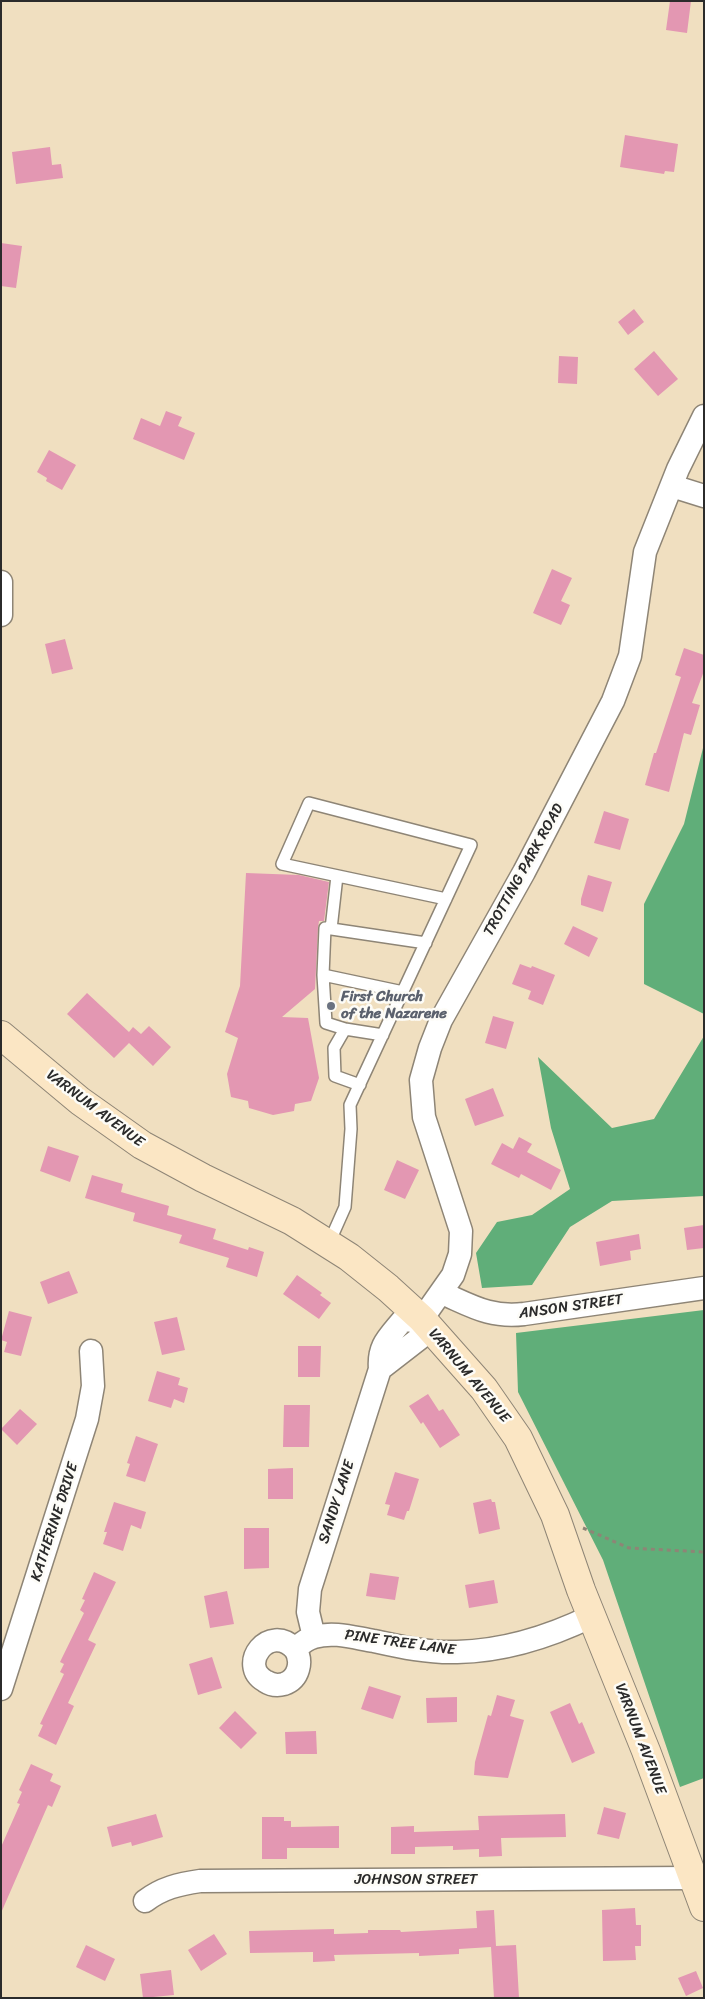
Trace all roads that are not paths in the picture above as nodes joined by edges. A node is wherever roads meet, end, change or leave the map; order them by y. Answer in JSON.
{"nodes":[{"id":1,"x":704,"y":416,"type":"edge"},
{"id":2,"x":672,"y":486,"type":"junction"},
{"id":3,"x":704,"y":496,"type":"edge"},
{"id":4,"x":1,"y":582,"type":"edge"},
{"id":5,"x":1,"y":615,"type":"edge"},
{"id":6,"x":337,"y":876,"type":"junction"},
{"id":7,"x":446,"y":899,"type":"junction"},
{"id":8,"x":331,"y":929,"type":"junction"},
{"id":9,"x":426,"y":943,"type":"junction"},
{"id":10,"x":323,"y":975,"type":"junction"},
{"id":11,"x":403,"y":992,"type":"junction"},
{"id":12,"x":345,"y":1029,"type":"junction"},
{"id":13,"x":1,"y":1035,"type":"edge"},
{"id":14,"x":383,"y":1035,"type":"junction"},
{"id":15,"x":360,"y":1085,"type":"junction"},
{"id":16,"x":329,"y":1243,"type":"junction"},
{"id":17,"x":704,"y":1288,"type":"edge"},
{"id":18,"x":442,"y":1293,"type":"junction"},
{"id":19,"x":422,"y":1319,"type":"junction"},
{"id":20,"x":91,"y":1351,"type":"dead end"},
{"id":21,"x":592,"y":1616,"type":"junction"},
{"id":22,"x":314,"y":1637,"type":"junction"},
{"id":23,"x":294,"y":1649,"type":"dead end"},
{"id":24,"x":1,"y":1689,"type":"edge"},
{"id":25,"x":692,"y":1878,"type":"junction"},
{"id":26,"x":145,"y":1901,"type":"dead end"},
{"id":27,"x":704,"y":1907,"type":"edge"}],
"edges":[{"from":1,"to":2,"type":"street","name":"TROTTING PARK ROAD"},
{"from":2,"to":3,"type":"street"},
{"from":2,"to":18,"type":"street","name":"TROTTING PARK ROAD"},
{"from":4,"to":5,"type":"street"},
{"from":6,"to":7,"type":"lane"},
{"from":6,"to":7,"type":"lane"},
{"from":6,"to":8,"type":"lane"},
{"from":7,"to":9,"type":"lane"},
{"from":8,"to":9,"type":"lane"},
{"from":8,"to":10,"type":"lane"},
{"from":9,"to":11,"type":"lane"},
{"from":10,"to":11,"type":"lane"},
{"from":10,"to":12,"type":"lane"},
{"from":11,"to":14,"type":"lane"},
{"from":12,"to":14,"type":"lane"},
{"from":12,"to":15,"type":"lane"},
{"from":13,"to":16,"type":"main road","name":"VARNUM AVENUE"},
{"from":14,"to":15,"type":"lane"},
{"from":15,"to":16,"type":"lane"},
{"from":16,"to":19,"type":"main road","name":"VARNUM AVENUE"},
{"from":17,"to":18,"type":"street","name":"ANSON STREET"},
{"from":18,"to":19,"type":"street","name":"TROTTING PARK ROAD"},
{"from":19,"to":21,"type":"main road","name":"VARNUM AVENUE"},
{"from":19,"to":22,"type":"street","name":"SANDY LANE"},
{"from":20,"to":24,"type":"street","name":"KATHERINE DRIVE"},
{"from":21,"to":22,"type":"street","name":"PINE TREE LANE"},
{"from":21,"to":25,"type":"main road","name":"VARNUM AVENUE"},
{"from":22,"to":23,"type":"street","name":"PINE TREE LANE"},
{"from":25,"to":26,"type":"street","name":"JOHNSON STREET"},
{"from":25,"to":27,"type":"main road","name":"VARNUM AVENUE"}]}
